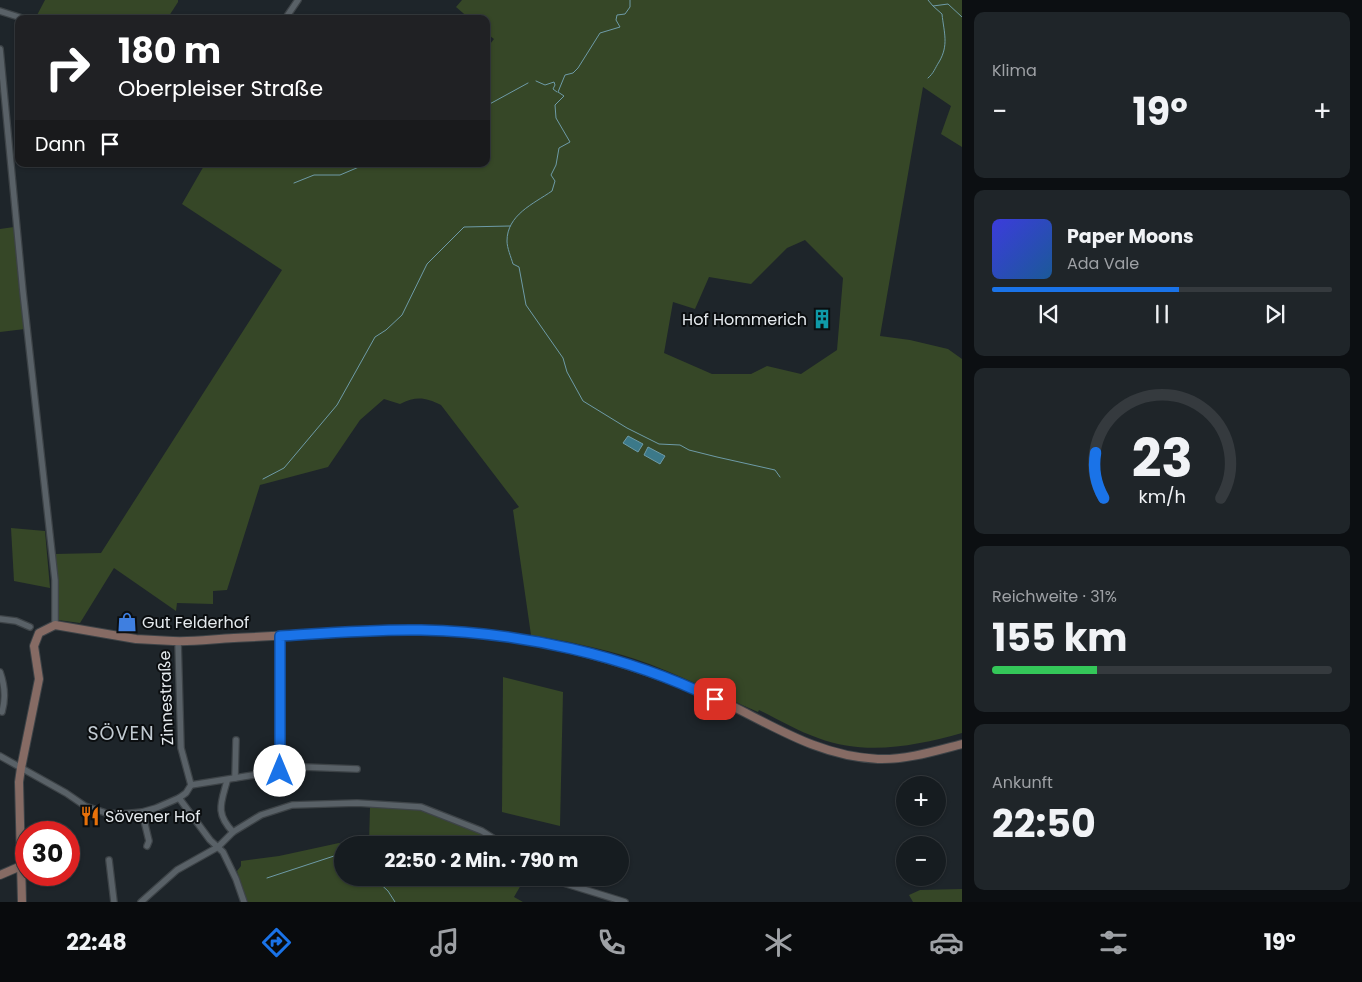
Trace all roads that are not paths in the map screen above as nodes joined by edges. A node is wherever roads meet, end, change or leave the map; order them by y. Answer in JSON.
{"nodes":[{"id":1,"x":298,"y":0,"type":"edge"},
{"id":2,"x":0,"y":11,"type":"edge"},
{"id":3,"x":288,"y":15,"type":"edge"},
{"id":4,"x":15,"y":16,"type":"edge"},
{"id":5,"x":0,"y":49,"type":"edge"},
{"id":6,"x":0,"y":619,"type":"edge"},
{"id":7,"x":55,"y":625,"type":"junction"},
{"id":8,"x":30,"y":627,"type":"dead end"},
{"id":9,"x":280,"y":636,"type":"junction"},
{"id":10,"x":178,"y":641,"type":"junction"},
{"id":11,"x":0,"y":672,"type":"edge"},
{"id":12,"x":2,"y":712,"type":"dead end"},
{"id":13,"x":236,"y":740,"type":"dead end"},
{"id":14,"x":962,"y":744,"type":"edge"},
{"id":15,"x":0,"y":756,"type":"edge"},
{"id":16,"x":20,"y":768,"type":"junction"},
{"id":17,"x":357,"y":769,"type":"dead end"},
{"id":18,"x":280,"y":771,"type":"junction"},
{"id":19,"x":235,"y":778,"type":"junction"},
{"id":20,"x":227,"y":781,"type":"junction"},
{"id":21,"x":191,"y":785,"type":"junction"},
{"id":22,"x":179,"y":798,"type":"junction"},
{"id":23,"x":142,"y":812,"type":"junction"},
{"id":24,"x":20,"y":821,"type":"edge"},
{"id":25,"x":233,"y":832,"type":"junction"},
{"id":26,"x":490,"y":836,"type":"edge"},
{"id":27,"x":147,"y":846,"type":"dead end"},
{"id":28,"x":218,"y":847,"type":"junction"},
{"id":29,"x":109,"y":860,"type":"dead end"},
{"id":30,"x":15,"y":867,"type":"edge"},
{"id":31,"x":0,"y":875,"type":"edge"},
{"id":32,"x":22,"y":886,"type":"edge"},
{"id":33,"x":571,"y":886,"type":"edge"},
{"id":34,"x":22,"y":902,"type":"edge"},
{"id":35,"x":114,"y":902,"type":"edge"},
{"id":36,"x":141,"y":902,"type":"edge"},
{"id":37,"x":244,"y":902,"type":"edge"},
{"id":38,"x":625,"y":902,"type":"edge"}],
"edges":[{"from":1,"to":3,"type":"street"},
{"from":2,"to":4,"type":"street"},
{"from":5,"to":7,"type":"street"},
{"from":6,"to":8,"type":"street"},
{"from":7,"to":10,"type":"main road"},
{"from":7,"to":16,"type":"main road"},
{"from":9,"to":10,"type":"main road"},
{"from":9,"to":14,"type":"main road"},
{"from":9,"to":18,"type":"street"},
{"from":10,"to":21,"type":"street","name":"Zinnestraße"},
{"from":11,"to":12,"type":"street"},
{"from":13,"to":19,"type":"street"},
{"from":15,"to":16,"type":"street"},
{"from":16,"to":23,"type":"street"},
{"from":16,"to":24,"type":"main road"},
{"from":17,"to":18,"type":"street"},
{"from":18,"to":19,"type":"street"},
{"from":19,"to":20,"type":"street"},
{"from":20,"to":21,"type":"street"},
{"from":20,"to":25,"type":"street"},
{"from":21,"to":22,"type":"street"},
{"from":22,"to":23,"type":"street"},
{"from":22,"to":28,"type":"street"},
{"from":23,"to":27,"type":"street"},
{"from":25,"to":26,"type":"street"},
{"from":25,"to":28,"type":"street"},
{"from":28,"to":36,"type":"street"},
{"from":28,"to":37,"type":"street"},
{"from":29,"to":35,"type":"street"},
{"from":30,"to":31,"type":"main road"},
{"from":32,"to":34,"type":"main road"},
{"from":33,"to":38,"type":"street"}]}
